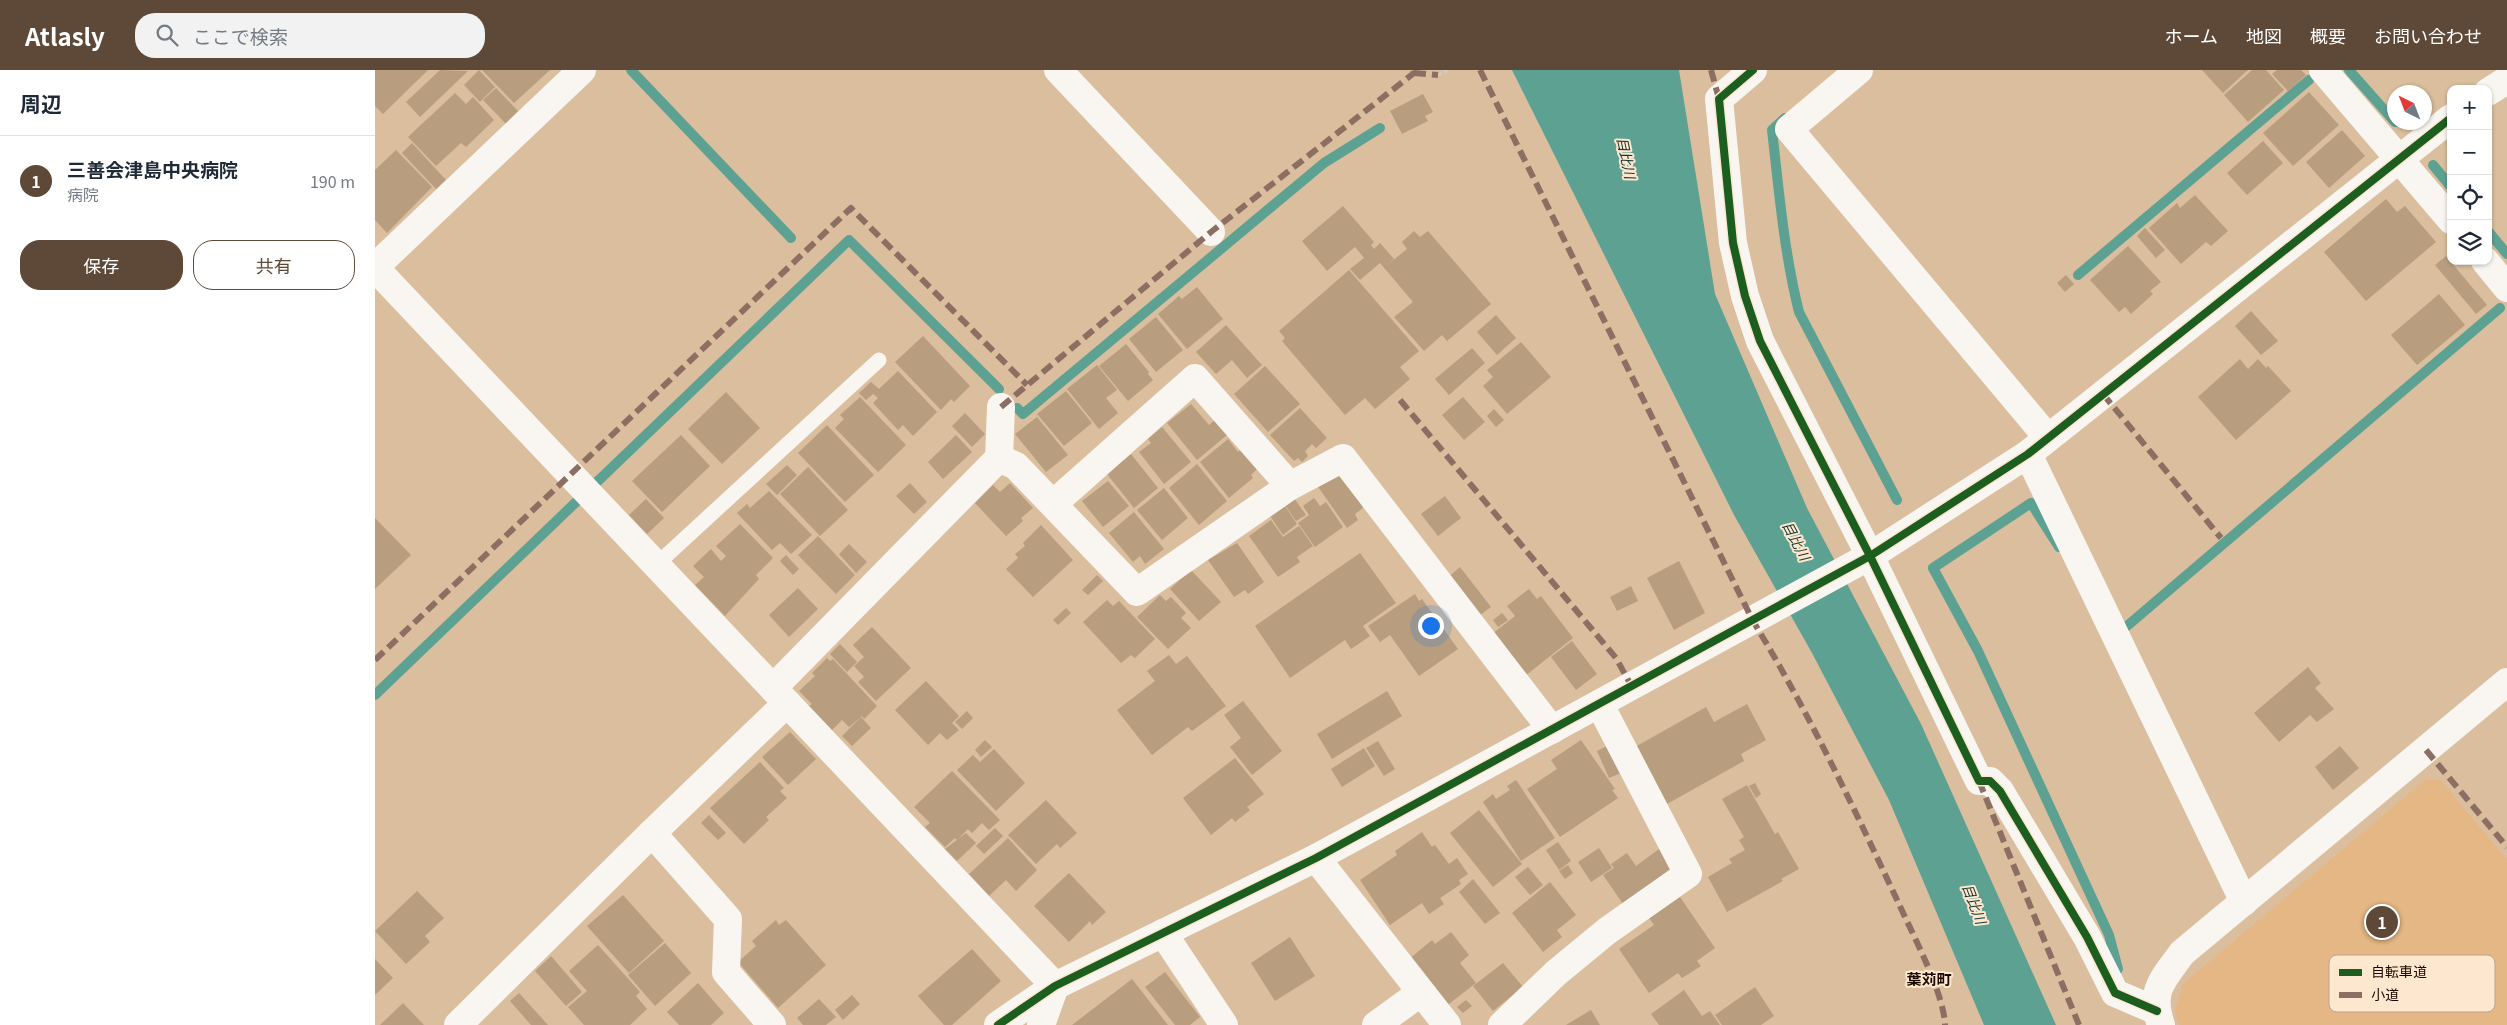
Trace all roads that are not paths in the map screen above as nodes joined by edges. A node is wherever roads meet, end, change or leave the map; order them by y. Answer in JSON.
{"nodes":[{"id":1,"x":581,"y":70,"type":"edge"},
{"id":2,"x":1058,"y":70,"type":"edge"},
{"id":3,"x":1753,"y":70,"type":"edge"},
{"id":4,"x":1859,"y":70,"type":"edge"},
{"id":5,"x":2323,"y":70,"type":"edge"},
{"id":6,"x":2507,"y":80,"type":"edge"},
{"id":7,"x":2492,"y":89,"type":"edge"},
{"id":8,"x":2447,"y":121,"type":"edge"},
{"id":9,"x":2399,"y":158,"type":"junction"},
{"id":10,"x":2447,"y":215,"type":"edge"},
{"id":11,"x":1211,"y":232,"type":"dead end"},
{"id":12,"x":2488,"y":265,"type":"edge"},
{"id":13,"x":375,"y":268,"type":"edge"},
{"id":14,"x":2507,"y":288,"type":"edge"},
{"id":15,"x":879,"y":360,"type":"dead end"},
{"id":16,"x":1001,"y":407,"type":"dead end"},
{"id":17,"x":2049,"y":438,"type":"junction"},
{"id":18,"x":2027,"y":454,"type":"junction"},
{"id":19,"x":999,"y":458,"type":"junction"},
{"id":20,"x":1290,"y":486,"type":"junction"},
{"id":21,"x":1053,"y":504,"type":"junction"},
{"id":22,"x":1866,"y":558,"type":"junction"},
{"id":23,"x":656,"y":565,"type":"junction"},
{"id":24,"x":2507,"y":682,"type":"edge"},
{"id":25,"x":780,"y":696,"type":"junction"},
{"id":26,"x":1600,"y":705,"type":"junction"},
{"id":27,"x":1552,"y":730,"type":"junction"},
{"id":28,"x":652,"y":833,"type":"junction"},
{"id":29,"x":1316,"y":858,"type":"junction"},
{"id":30,"x":2244,"y":902,"type":"junction"},
{"id":31,"x":1163,"y":933,"type":"junction"},
{"id":32,"x":1055,"y":986,"type":"junction"},
{"id":33,"x":1420,"y":993,"type":"junction"},
{"id":34,"x":2159,"y":1018,"type":"edge"},
{"id":35,"x":458,"y":1025,"type":"edge"},
{"id":36,"x":772,"y":1025,"type":"edge"},
{"id":37,"x":998,"y":1025,"type":"edge"},
{"id":38,"x":1041,"y":1025,"type":"edge"},
{"id":39,"x":1224,"y":1025,"type":"edge"},
{"id":40,"x":1375,"y":1025,"type":"edge"},
{"id":41,"x":1447,"y":1025,"type":"edge"},
{"id":42,"x":1502,"y":1025,"type":"edge"}],
"edges":[{"from":1,"to":13,"type":"street"},
{"from":2,"to":11,"type":"street"},
{"from":3,"to":22,"type":"street"},
{"from":4,"to":17,"type":"street"},
{"from":5,"to":9,"type":"street"},
{"from":6,"to":7,"type":"street"},
{"from":8,"to":9,"type":"street"},
{"from":9,"to":10,"type":"street"},
{"from":9,"to":17,"type":"street"},
{"from":12,"to":14,"type":"street"},
{"from":13,"to":23,"type":"street"},
{"from":15,"to":23,"type":"lane"},
{"from":16,"to":19,"type":"street"},
{"from":17,"to":18,"type":"street"},
{"from":18,"to":22,"type":"street"},
{"from":18,"to":30,"type":"street"},
{"from":19,"to":21,"type":"street"},
{"from":19,"to":25,"type":"street"},
{"from":20,"to":21,"type":"street"},
{"from":20,"to":21,"type":"street"},
{"from":20,"to":27,"type":"street"},
{"from":22,"to":26,"type":"street"},
{"from":22,"to":34,"type":"street"},
{"from":23,"to":25,"type":"street"},
{"from":24,"to":30,"type":"street"},
{"from":25,"to":28,"type":"street"},
{"from":25,"to":32,"type":"street"},
{"from":26,"to":27,"type":"street"},
{"from":26,"to":42,"type":"street"},
{"from":27,"to":29,"type":"street"},
{"from":28,"to":35,"type":"street"},
{"from":28,"to":36,"type":"street"},
{"from":29,"to":31,"type":"street"},
{"from":29,"to":33,"type":"street"},
{"from":30,"to":34,"type":"street"},
{"from":31,"to":32,"type":"street"},
{"from":31,"to":39,"type":"street"},
{"from":32,"to":37,"type":"street"},
{"from":32,"to":38,"type":"street"},
{"from":33,"to":40,"type":"street"},
{"from":33,"to":41,"type":"street"}]}
